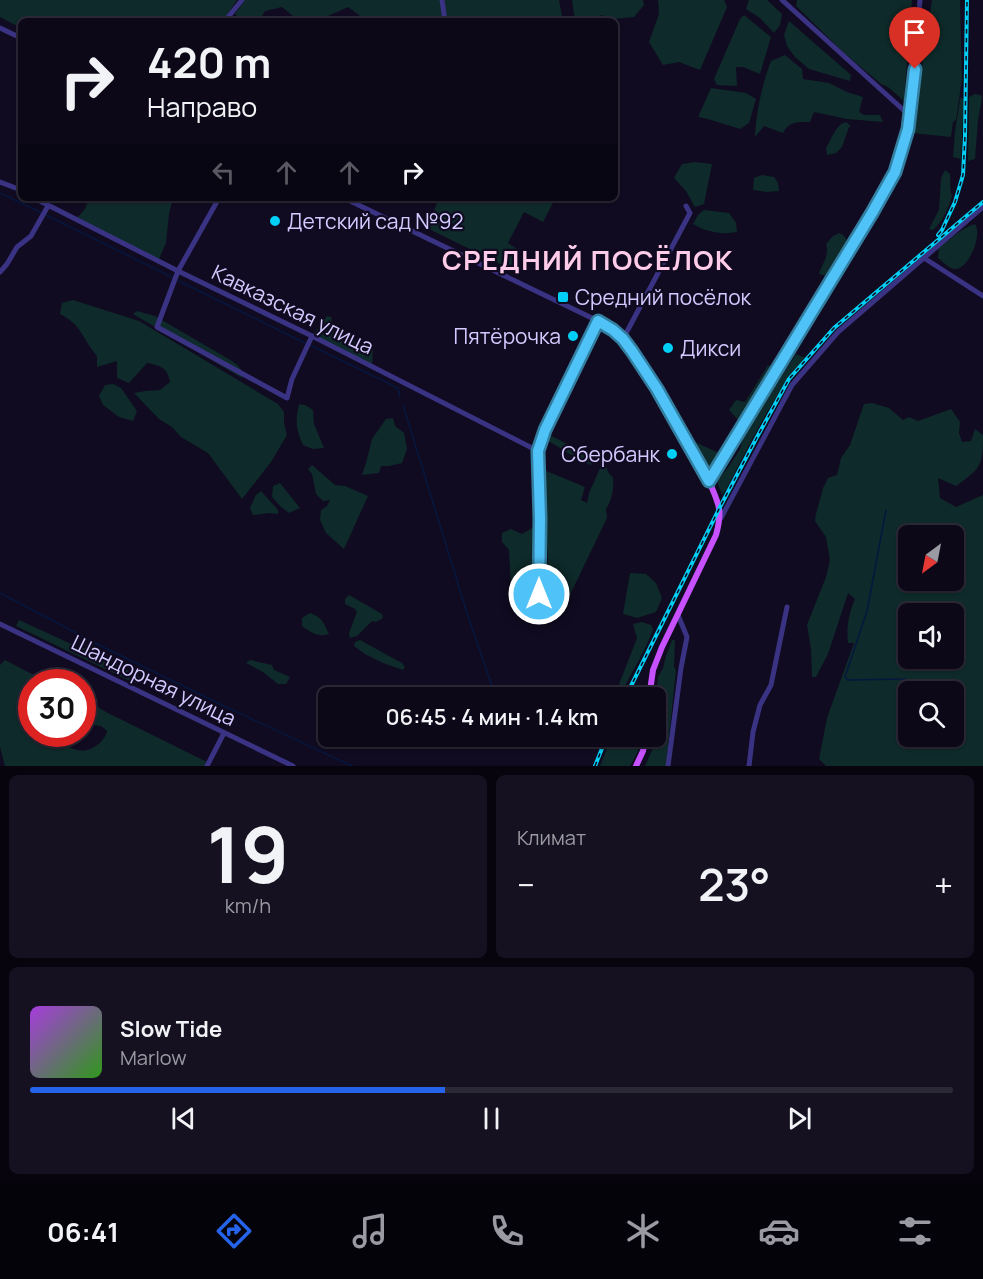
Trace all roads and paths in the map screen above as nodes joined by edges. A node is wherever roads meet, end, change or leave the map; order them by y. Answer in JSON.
{"nodes":[{"id":1,"x":242,"y":0,"type":"edge"},
{"id":2,"x":442,"y":0,"type":"edge"},
{"id":3,"x":782,"y":0,"type":"edge"},
{"id":4,"x":920,"y":0,"type":"edge"},
{"id":5,"x":227,"y":18,"type":"edge"},
{"id":6,"x":445,"y":18,"type":"edge"},
{"id":7,"x":0,"y":28,"type":"edge"},
{"id":8,"x":18,"y":37,"type":"edge"},
{"id":9,"x":910,"y":116,"type":"junction"},
{"id":10,"x":0,"y":182,"type":"edge"},
{"id":11,"x":18,"y":189,"type":"edge"},
{"id":12,"x":38,"y":201,"type":"edge"},
{"id":13,"x":217,"y":201,"type":"edge"},
{"id":14,"x":350,"y":201,"type":"edge"},
{"id":15,"x":687,"y":206,"type":"dead end"},
{"id":16,"x":47,"y":207,"type":"junction"},
{"id":17,"x":983,"y":207,"type":"edge"},
{"id":18,"x":924,"y":258,"type":"junction"},
{"id":19,"x":178,"y":271,"type":"junction"},
{"id":20,"x":0,"y":272,"type":"edge"},
{"id":21,"x":983,"y":296,"type":"edge"},
{"id":22,"x":598,"y":321,"type":"junction"},
{"id":23,"x":311,"y":338,"type":"junction"},
{"id":24,"x":623,"y":339,"type":"junction"},
{"id":25,"x":538,"y":451,"type":"junction"},
{"id":26,"x":709,"y":481,"type":"junction"},
{"id":27,"x":721,"y":518,"type":"junction"},
{"id":28,"x":539,"y":594,"type":"dead end"},
{"id":29,"x":787,"y":607,"type":"dead end"},
{"id":30,"x":678,"y":615,"type":"junction"},
{"id":31,"x":0,"y":624,"type":"edge"},
{"id":32,"x":651,"y":687,"type":"edge"},
{"id":33,"x":224,"y":733,"type":"junction"},
{"id":34,"x":644,"y":747,"type":"edge"},
{"id":35,"x":207,"y":766,"type":"edge"},
{"id":36,"x":293,"y":766,"type":"edge"},
{"id":37,"x":636,"y":766,"type":"edge"},
{"id":38,"x":668,"y":766,"type":"edge"},
{"id":39,"x":749,"y":766,"type":"edge"}],
"edges":[{"from":1,"to":5,"type":"street"},
{"from":2,"to":6,"type":"street"},
{"from":3,"to":9,"type":"street"},
{"from":4,"to":9,"type":"street"},
{"from":7,"to":8,"type":"street"},
{"from":9,"to":26,"type":"street"},
{"from":10,"to":11,"type":"street"},
{"from":12,"to":16,"type":"street","name":"Кавказская улица"},
{"from":13,"to":19,"type":"street"},
{"from":14,"to":22,"type":"street"},
{"from":15,"to":24,"type":"street"},
{"from":16,"to":19,"type":"street","name":"Кавказская улица"},
{"from":16,"to":20,"type":"street"},
{"from":17,"to":18,"type":"street"},
{"from":18,"to":21,"type":"street"},
{"from":18,"to":27,"type":"street"},
{"from":19,"to":23,"type":"street","name":"Кавказская улица"},
{"from":19,"to":23,"type":"street"},
{"from":22,"to":24,"type":"street"},
{"from":22,"to":25,"type":"street"},
{"from":23,"to":25,"type":"street","name":"Кавказская улица"},
{"from":24,"to":26,"type":"street"},
{"from":25,"to":28,"type":"street"},
{"from":26,"to":27,"type":"main road"},
{"from":27,"to":30,"type":"main road"},
{"from":29,"to":39,"type":"street"},
{"from":30,"to":32,"type":"main road"},
{"from":30,"to":38,"type":"street"},
{"from":31,"to":33,"type":"street","name":"Шандорная улица"},
{"from":33,"to":35,"type":"street"},
{"from":33,"to":36,"type":"street","name":"Шандорная улица"},
{"from":34,"to":37,"type":"main road"}]}
